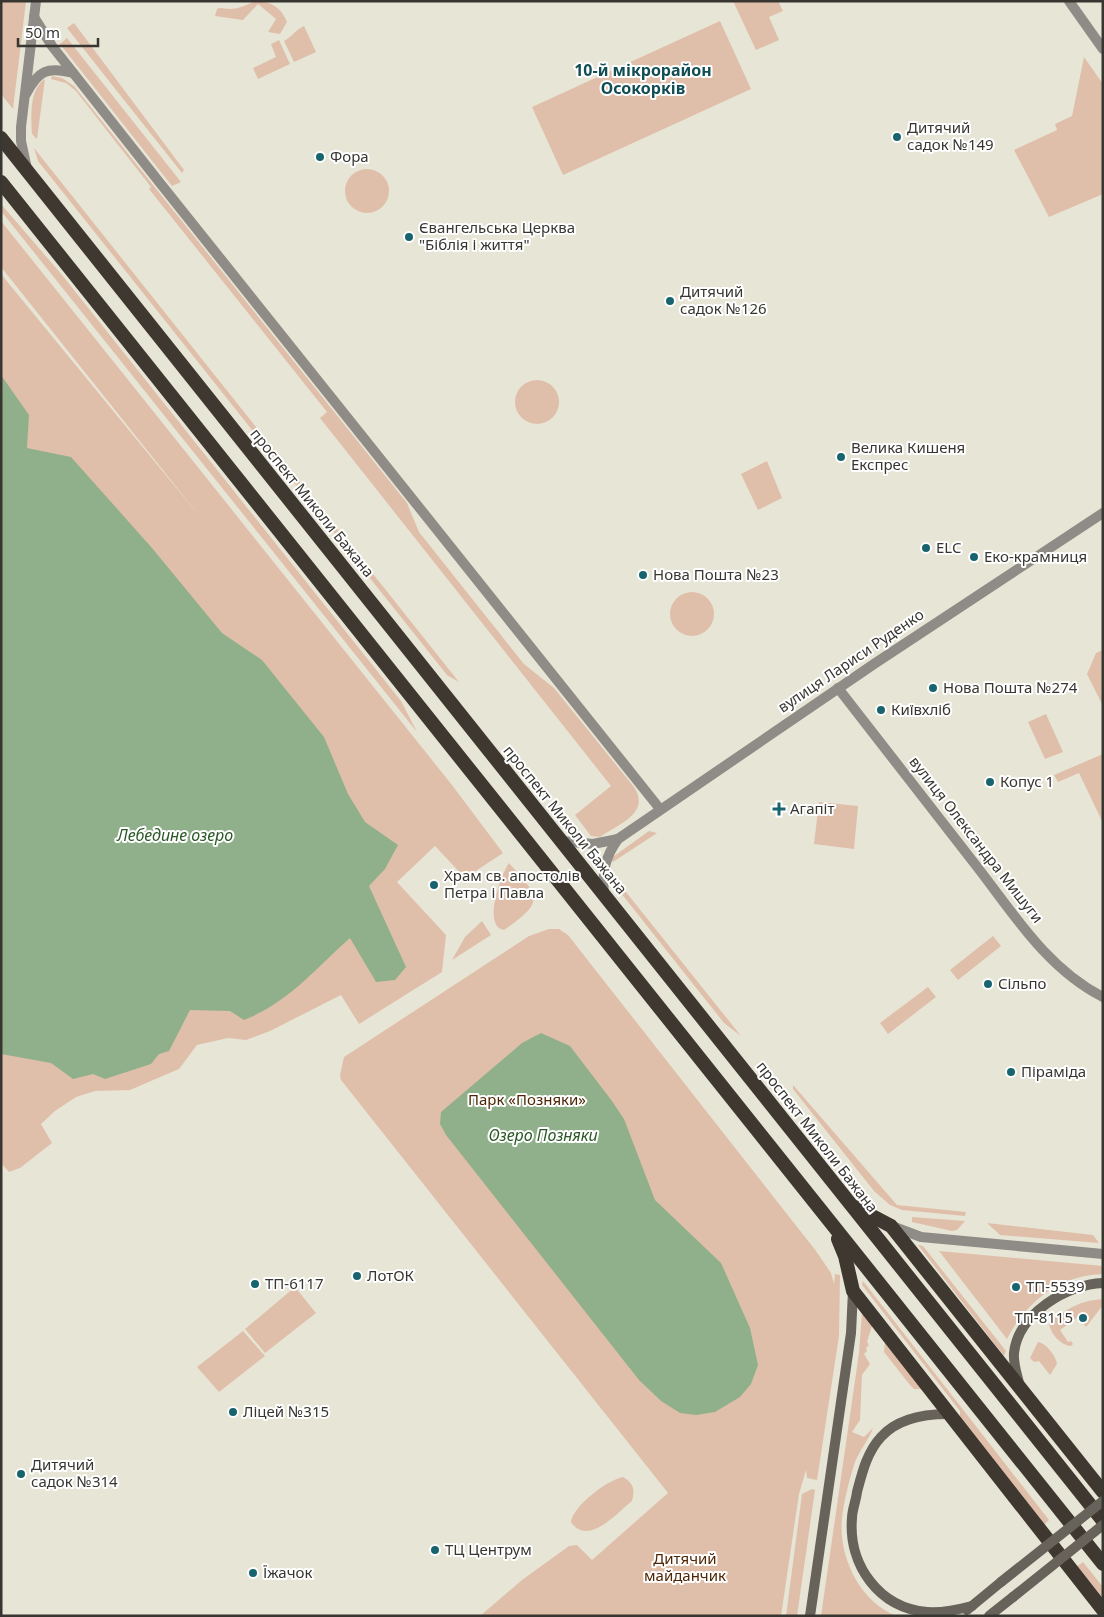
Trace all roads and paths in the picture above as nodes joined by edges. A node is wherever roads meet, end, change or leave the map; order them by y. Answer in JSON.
{"nodes":[{"id":1,"x":36,"y":1,"type":"edge"},
{"id":2,"x":1069,"y":1,"type":"edge"},
{"id":3,"x":34,"y":17,"type":"junction"},
{"id":4,"x":1103,"y":49,"type":"edge"},
{"id":5,"x":73,"y":73,"type":"junction"},
{"id":6,"x":24,"y":97,"type":"junction"},
{"id":7,"x":1,"y":138,"type":"edge"},
{"id":8,"x":28,"y":172,"type":"junction"},
{"id":9,"x":1,"y":182,"type":"edge"},
{"id":10,"x":1103,"y":512,"type":"edge"},
{"id":11,"x":838,"y":688,"type":"junction"},
{"id":12,"x":660,"y":808,"type":"junction"},
{"id":13,"x":618,"y":839,"type":"junction"},
{"id":14,"x":561,"y":841,"type":"junction"},
{"id":15,"x":604,"y":895,"type":"junction"},
{"id":16,"x":1103,"y":997,"type":"edge"},
{"id":17,"x":850,"y":1204,"type":"junction"},
{"id":18,"x":831,"y":1223,"type":"junction"},
{"id":19,"x":891,"y":1226,"type":"junction"},
{"id":20,"x":1103,"y":1254,"type":"edge"},
{"id":21,"x":1103,"y":1283,"type":"edge"},
{"id":22,"x":853,"y":1291,"type":"junction"},
{"id":23,"x":1022,"y":1391,"type":"junction"},
{"id":24,"x":948,"y":1414,"type":"junction"},
{"id":25,"x":1103,"y":1492,"type":"edge"},
{"id":26,"x":1103,"y":1501,"type":"edge"},
{"id":27,"x":1103,"y":1523,"type":"edge"},
{"id":28,"x":1103,"y":1564,"type":"edge"},
{"id":29,"x":972,"y":1606,"type":"junction"},
{"id":30,"x":1103,"y":1610,"type":"edge"},
{"id":31,"x":990,"y":1615,"type":"edge"},
{"id":32,"x":810,"y":1616,"type":"edge"},
{"id":33,"x":960,"y":1616,"type":"edge"}],
"edges":[{"from":1,"to":3,"type":"street"},
{"from":2,"to":4,"type":"street"},
{"from":3,"to":5,"type":"street"},
{"from":3,"to":6,"type":"street"},
{"from":5,"to":6,"type":"street"},
{"from":5,"to":12,"type":"street"},
{"from":6,"to":8,"type":"street"},
{"from":7,"to":8,"type":"highway","name":"проспект Миколи Бажана"},
{"from":8,"to":14,"type":"highway","name":"проспект Миколи Бажана"},
{"from":9,"to":18,"type":"highway"},
{"from":10,"to":11,"type":"street","name":"вулиця Лариси Руденко"},
{"from":11,"to":12,"type":"street","name":"вулиця Лариси Руденко"},
{"from":11,"to":16,"type":"street","name":"вулиця Олександра Мишуги"},
{"from":12,"to":13,"type":"street","name":"вулиця Лариси Руденко"},
{"from":13,"to":14,"type":"street","name":"вулиця Лариси Руденко"},
{"from":13,"to":15,"type":"street","name":"вулиця Лариси Руденко"},
{"from":14,"to":15,"type":"highway","name":"проспект Миколи Бажана"},
{"from":15,"to":17,"type":"highway","name":"проспект Миколи Бажана"},
{"from":17,"to":19,"type":"highway"},
{"from":17,"to":27,"type":"highway","name":"проспект Миколи Бажана"},
{"from":18,"to":22,"type":"highway"},
{"from":18,"to":28,"type":"highway"},
{"from":19,"to":20,"type":"street"},
{"from":19,"to":23,"type":"highway"},
{"from":21,"to":23,"type":"main road"},
{"from":22,"to":24,"type":"highway"},
{"from":22,"to":32,"type":"main road"},
{"from":23,"to":25,"type":"highway"},
{"from":24,"to":29,"type":"main road"},
{"from":24,"to":30,"type":"highway"},
{"from":26,"to":29,"type":"main road","bridge":true},
{"from":27,"to":31,"type":"main road","bridge":true},
{"from":29,"to":33,"type":"main road"}]}
